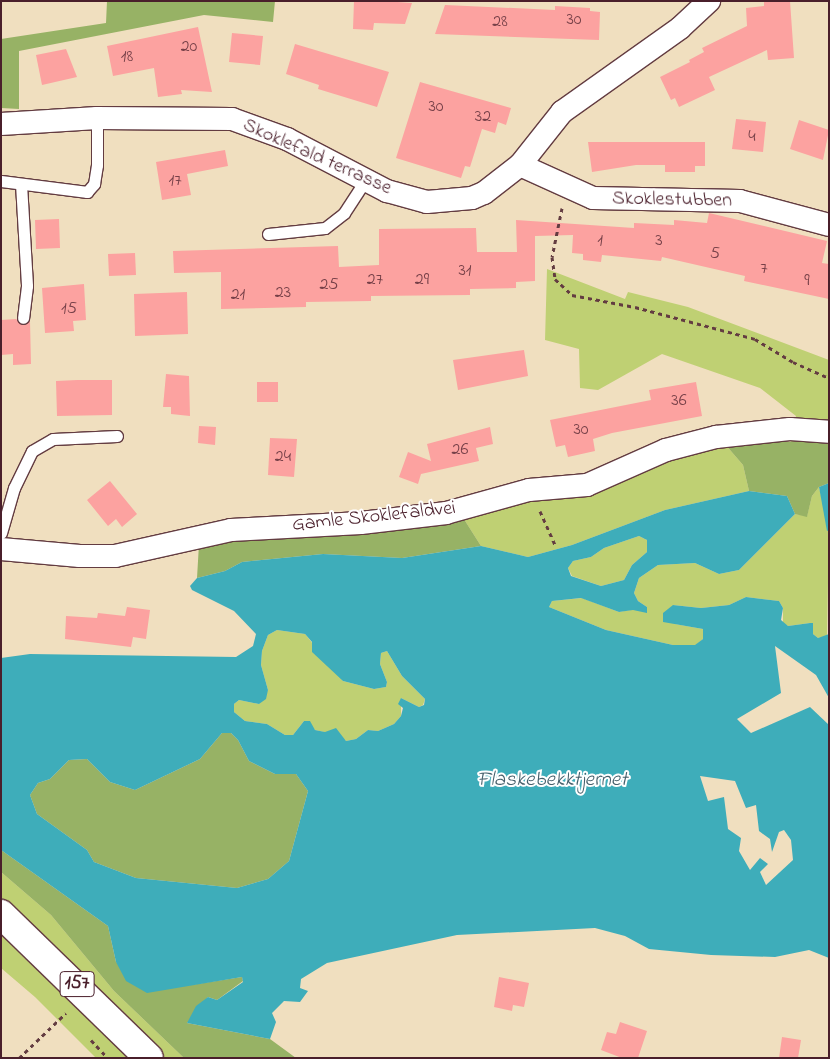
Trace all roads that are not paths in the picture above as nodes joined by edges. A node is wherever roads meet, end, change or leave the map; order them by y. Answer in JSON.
{"nodes":[{"id":1,"x":709,"y":1,"type":"edge"},
{"id":2,"x":97,"y":118,"type":"junction"},
{"id":3,"x":1,"y":124,"type":"edge"},
{"id":4,"x":520,"y":165,"type":"junction"},
{"id":5,"x":1,"y":181,"type":"edge"},
{"id":6,"x":365,"y":181,"type":"junction"},
{"id":7,"x":21,"y":184,"type":"junction"},
{"id":8,"x":829,"y":225,"type":"edge"},
{"id":9,"x":268,"y":234,"type":"dead end"},
{"id":10,"x":23,"y":318,"type":"dead end"},
{"id":11,"x":829,"y":432,"type":"edge"},
{"id":12,"x":117,"y":436,"type":"dead end"},
{"id":13,"x":1,"y":533,"type":"edge"},
{"id":14,"x":1,"y":549,"type":"edge"},
{"id":15,"x":1,"y":914,"type":"edge"},
{"id":16,"x":149,"y":1058,"type":"edge"}],
"edges":[{"from":1,"to":4,"type":"street","name":"Skoklefald terrasse"},
{"from":2,"to":3,"type":"street","name":"Skoklefald terrasse"},
{"from":2,"to":6,"type":"street","name":"Skoklefald terrasse"},
{"from":2,"to":7,"type":"lane"},
{"from":4,"to":6,"type":"street","name":"Skoklefald terrasse"},
{"from":4,"to":8,"type":"street","name":"Skoklestubben"},
{"from":5,"to":7,"type":"lane"},
{"from":6,"to":9,"type":"lane"},
{"from":7,"to":10,"type":"lane"},
{"from":11,"to":14,"type":"street","name":"Gamle Skoklefaldvei"},
{"from":12,"to":13,"type":"lane"},
{"from":15,"to":16,"type":"main road","number":"157"}]}
